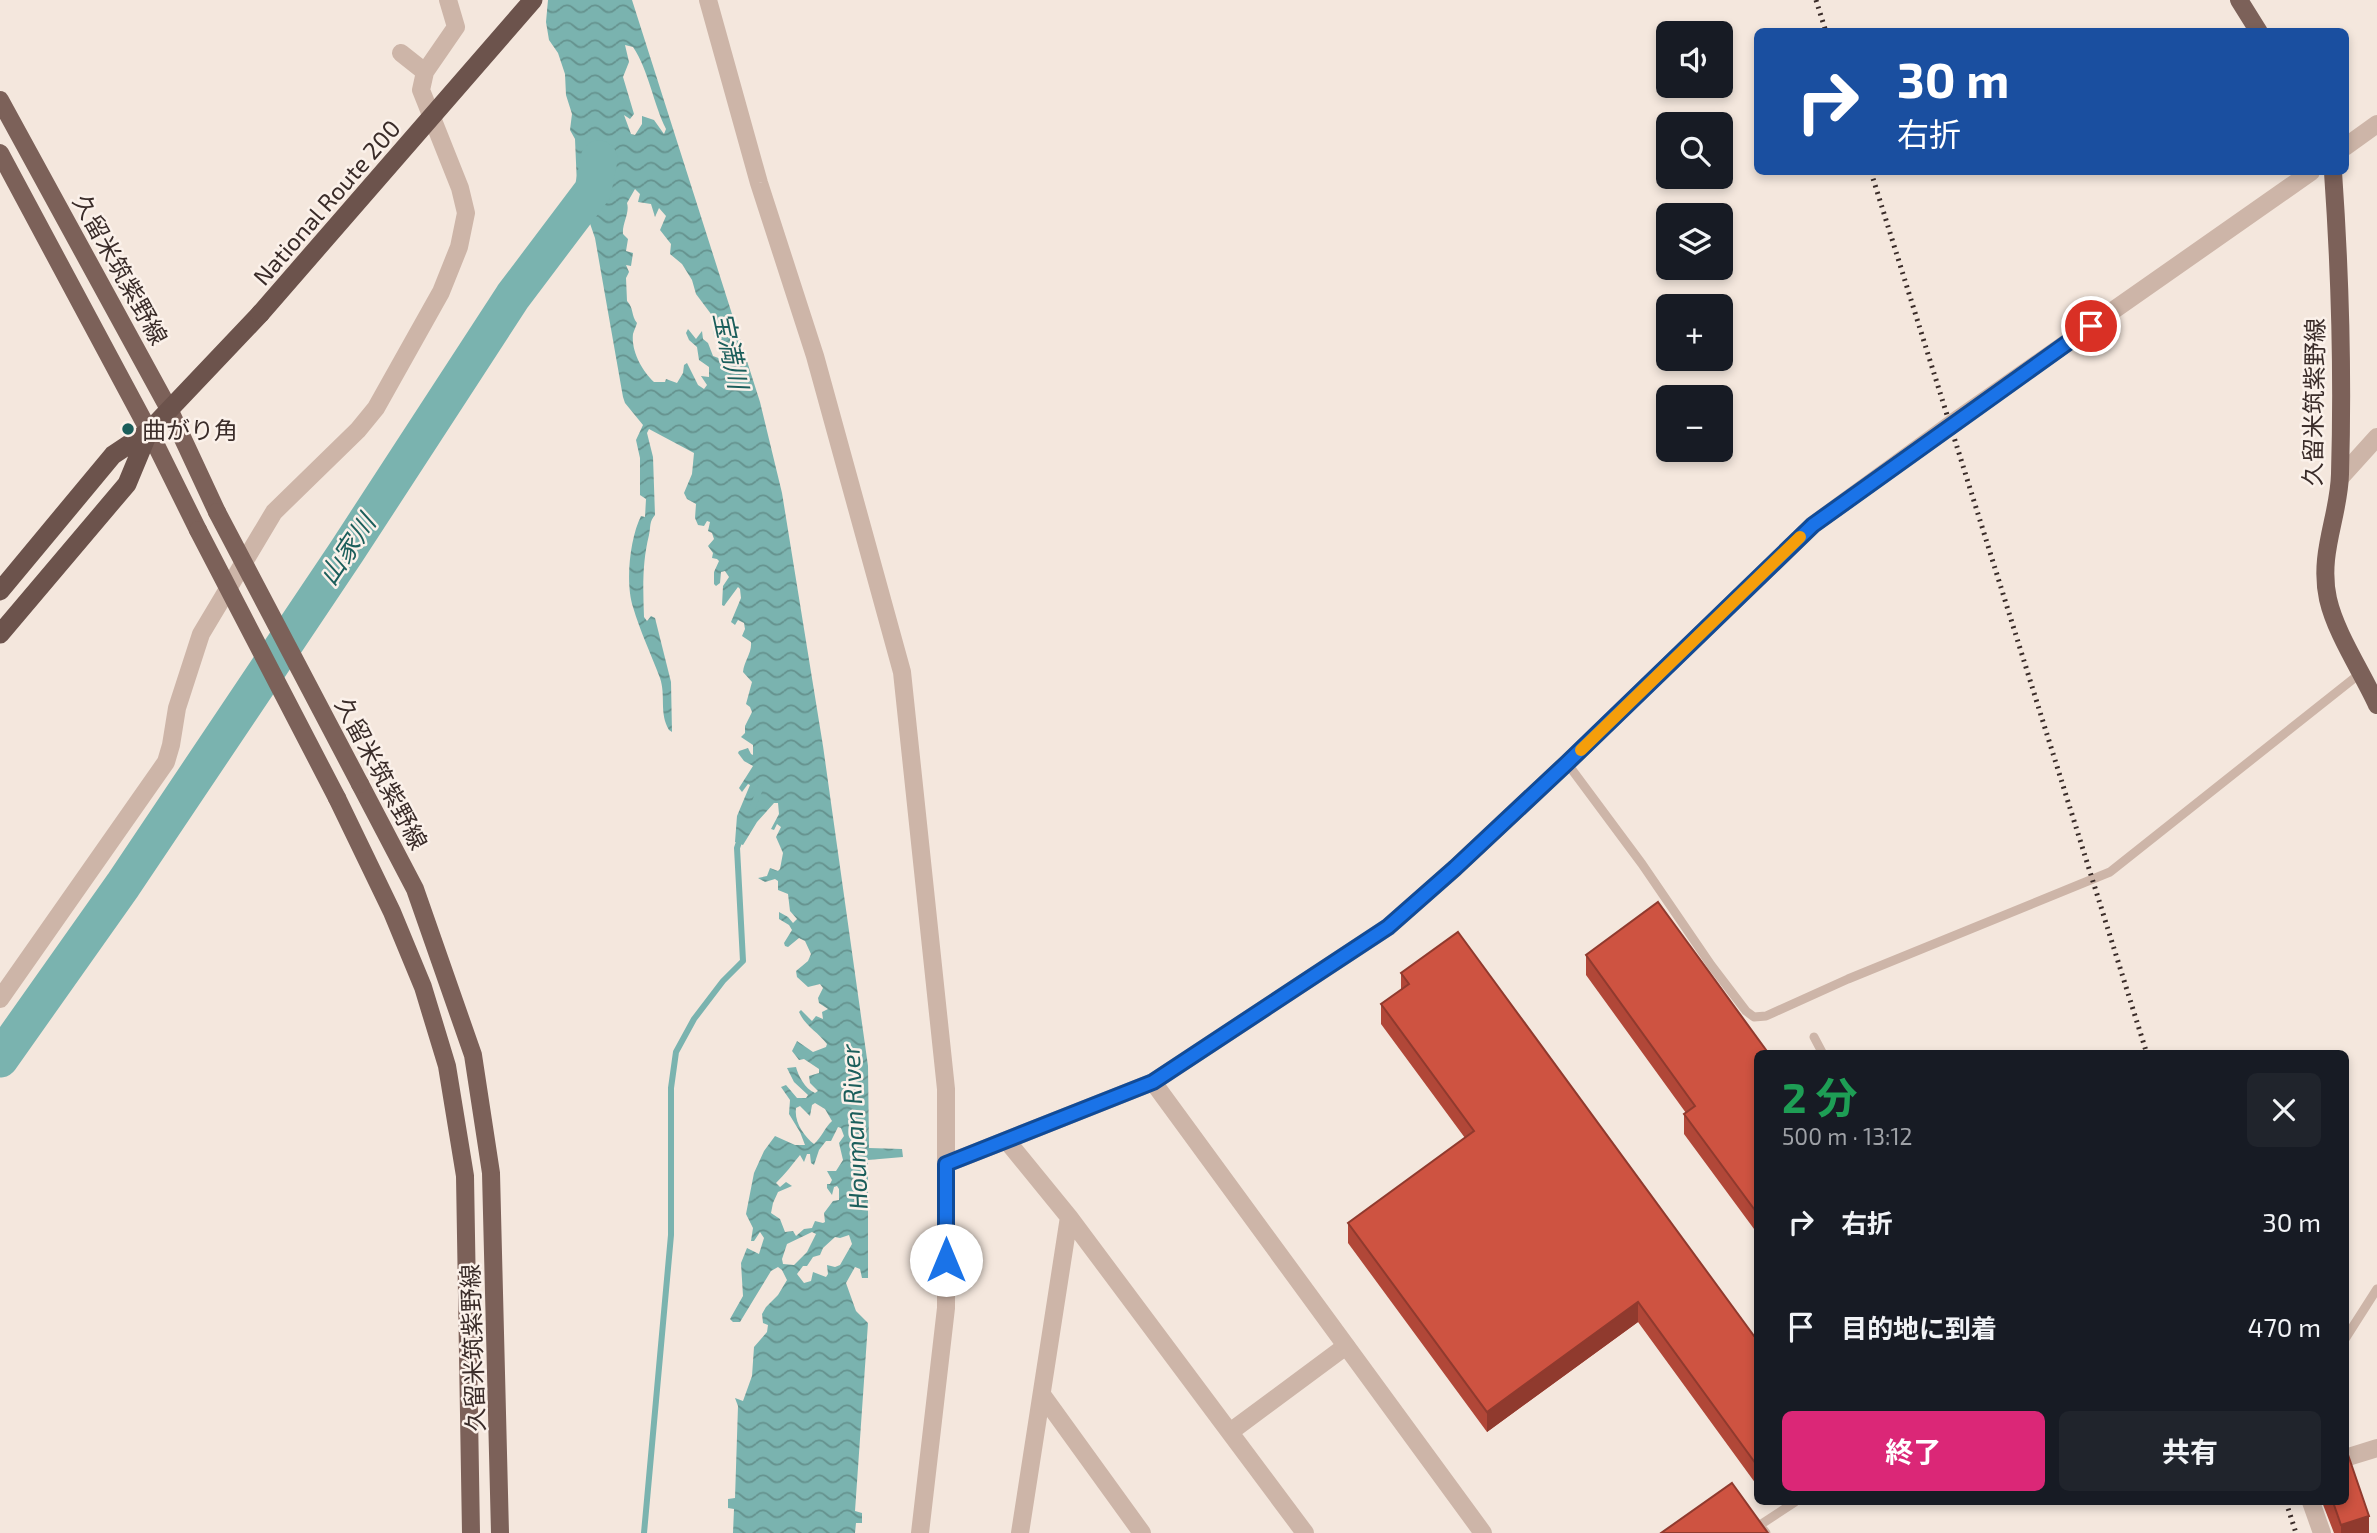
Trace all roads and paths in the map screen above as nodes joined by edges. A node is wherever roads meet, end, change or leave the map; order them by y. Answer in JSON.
{"nodes":[{"id":1,"x":448,"y":0,"type":"edge"},
{"id":2,"x":533,"y":0,"type":"edge"},
{"id":3,"x":708,"y":0,"type":"edge"},
{"id":4,"x":2239,"y":0,"type":"edge"},
{"id":5,"x":2256,"y":28,"type":"edge"},
{"id":6,"x":401,"y":53,"type":"dead end"},
{"id":7,"x":425,"y":72,"type":"junction"},
{"id":8,"x":0,"y":100,"type":"edge"},
{"id":9,"x":2377,"y":124,"type":"edge"},
{"id":10,"x":2349,"y":144,"type":"edge"},
{"id":11,"x":0,"y":153,"type":"edge"},
{"id":12,"x":2307,"y":175,"type":"edge"},
{"id":13,"x":2333,"y":175,"type":"edge"},
{"id":14,"x":170,"y":411,"type":"junction"},
{"id":15,"x":149,"y":431,"type":"junction"},
{"id":16,"x":2377,"y":437,"type":"edge"},
{"id":17,"x":2340,"y":478,"type":"junction"},
{"id":18,"x":0,"y":591,"type":"edge"},
{"id":19,"x":0,"y":634,"type":"edge"},
{"id":20,"x":2362,"y":672,"type":"junction"},
{"id":21,"x":2377,"y":705,"type":"edge"},
{"id":22,"x":1567,"y":763,"type":"junction"},
{"id":23,"x":0,"y":999,"type":"edge"},
{"id":24,"x":1814,"y":1037,"type":"dead end"},
{"id":25,"x":1821,"y":1050,"type":"edge"},
{"id":26,"x":1153,"y":1082,"type":"junction"},
{"id":27,"x":1007,"y":1140,"type":"junction"},
{"id":28,"x":946,"y":1164,"type":"junction"},
{"id":29,"x":1069,"y":1217,"type":"junction"},
{"id":30,"x":2377,"y":1289,"type":"edge"},
{"id":31,"x":2349,"y":1333,"type":"edge"},
{"id":32,"x":1346,"y":1346,"type":"junction"},
{"id":33,"x":1042,"y":1395,"type":"junction"},
{"id":34,"x":1230,"y":1432,"type":"junction"},
{"id":35,"x":2377,"y":1448,"type":"edge"},
{"id":36,"x":2349,"y":1457,"type":"edge"},
{"id":37,"x":1790,"y":1505,"type":"edge"},
{"id":38,"x":2312,"y":1505,"type":"edge"},
{"id":39,"x":471,"y":1533,"type":"edge"},
{"id":40,"x":500,"y":1533,"type":"edge"},
{"id":41,"x":920,"y":1533,"type":"edge"},
{"id":42,"x":1020,"y":1533,"type":"edge"},
{"id":43,"x":1142,"y":1533,"type":"edge"},
{"id":44,"x":1305,"y":1533,"type":"edge"},
{"id":45,"x":1483,"y":1533,"type":"edge"},
{"id":46,"x":1766,"y":1533,"type":"edge"},
{"id":47,"x":2322,"y":1533,"type":"edge"}],
"edges":[{"from":1,"to":7,"type":"street"},
{"from":2,"to":14,"type":"highway","name":"National Route 200","bridge":true},
{"from":3,"to":28,"type":"street"},
{"from":4,"to":5,"type":"main road"},
{"from":6,"to":7,"type":"street"},
{"from":7,"to":23,"type":"street"},
{"from":8,"to":14,"type":"main road","name":"久留米筑紫野線"},
{"from":9,"to":10,"type":"street"},
{"from":11,"to":15,"type":"main road","name":"久留米筑紫野線"},
{"from":12,"to":22,"type":"street"},
{"from":13,"to":17,"type":"main road","name":"久留米筑紫野線"},
{"from":14,"to":15,"type":"highway","name":"National Route 200"},
{"from":14,"to":40,"type":"main road","name":"久留米筑紫野線","bridge":true},
{"from":15,"to":18,"type":"highway","name":"National Route 200"},
{"from":15,"to":19,"type":"highway","name":"National Route 200"},
{"from":15,"to":39,"type":"main road","name":"久留米筑紫野線","bridge":true},
{"from":16,"to":17,"type":"street"},
{"from":17,"to":20,"type":"main road","name":"久留米筑紫野線"},
{"from":20,"to":21,"type":"main road","name":"久留米筑紫野線"},
{"from":20,"to":22,"type":"lane"},
{"from":22,"to":26,"type":"street"},
{"from":24,"to":25,"type":"lane"},
{"from":26,"to":27,"type":"street"},
{"from":26,"to":32,"type":"street"},
{"from":27,"to":28,"type":"street"},
{"from":27,"to":29,"type":"street"},
{"from":28,"to":41,"type":"street"},
{"from":29,"to":33,"type":"street"},
{"from":29,"to":34,"type":"street"},
{"from":30,"to":31,"type":"lane"},
{"from":32,"to":34,"type":"street"},
{"from":32,"to":45,"type":"street"},
{"from":33,"to":42,"type":"street"},
{"from":33,"to":43,"type":"street"},
{"from":34,"to":44,"type":"street"},
{"from":35,"to":36,"type":"street"},
{"from":37,"to":46,"type":"lane"},
{"from":38,"to":47,"type":"street"}]}
